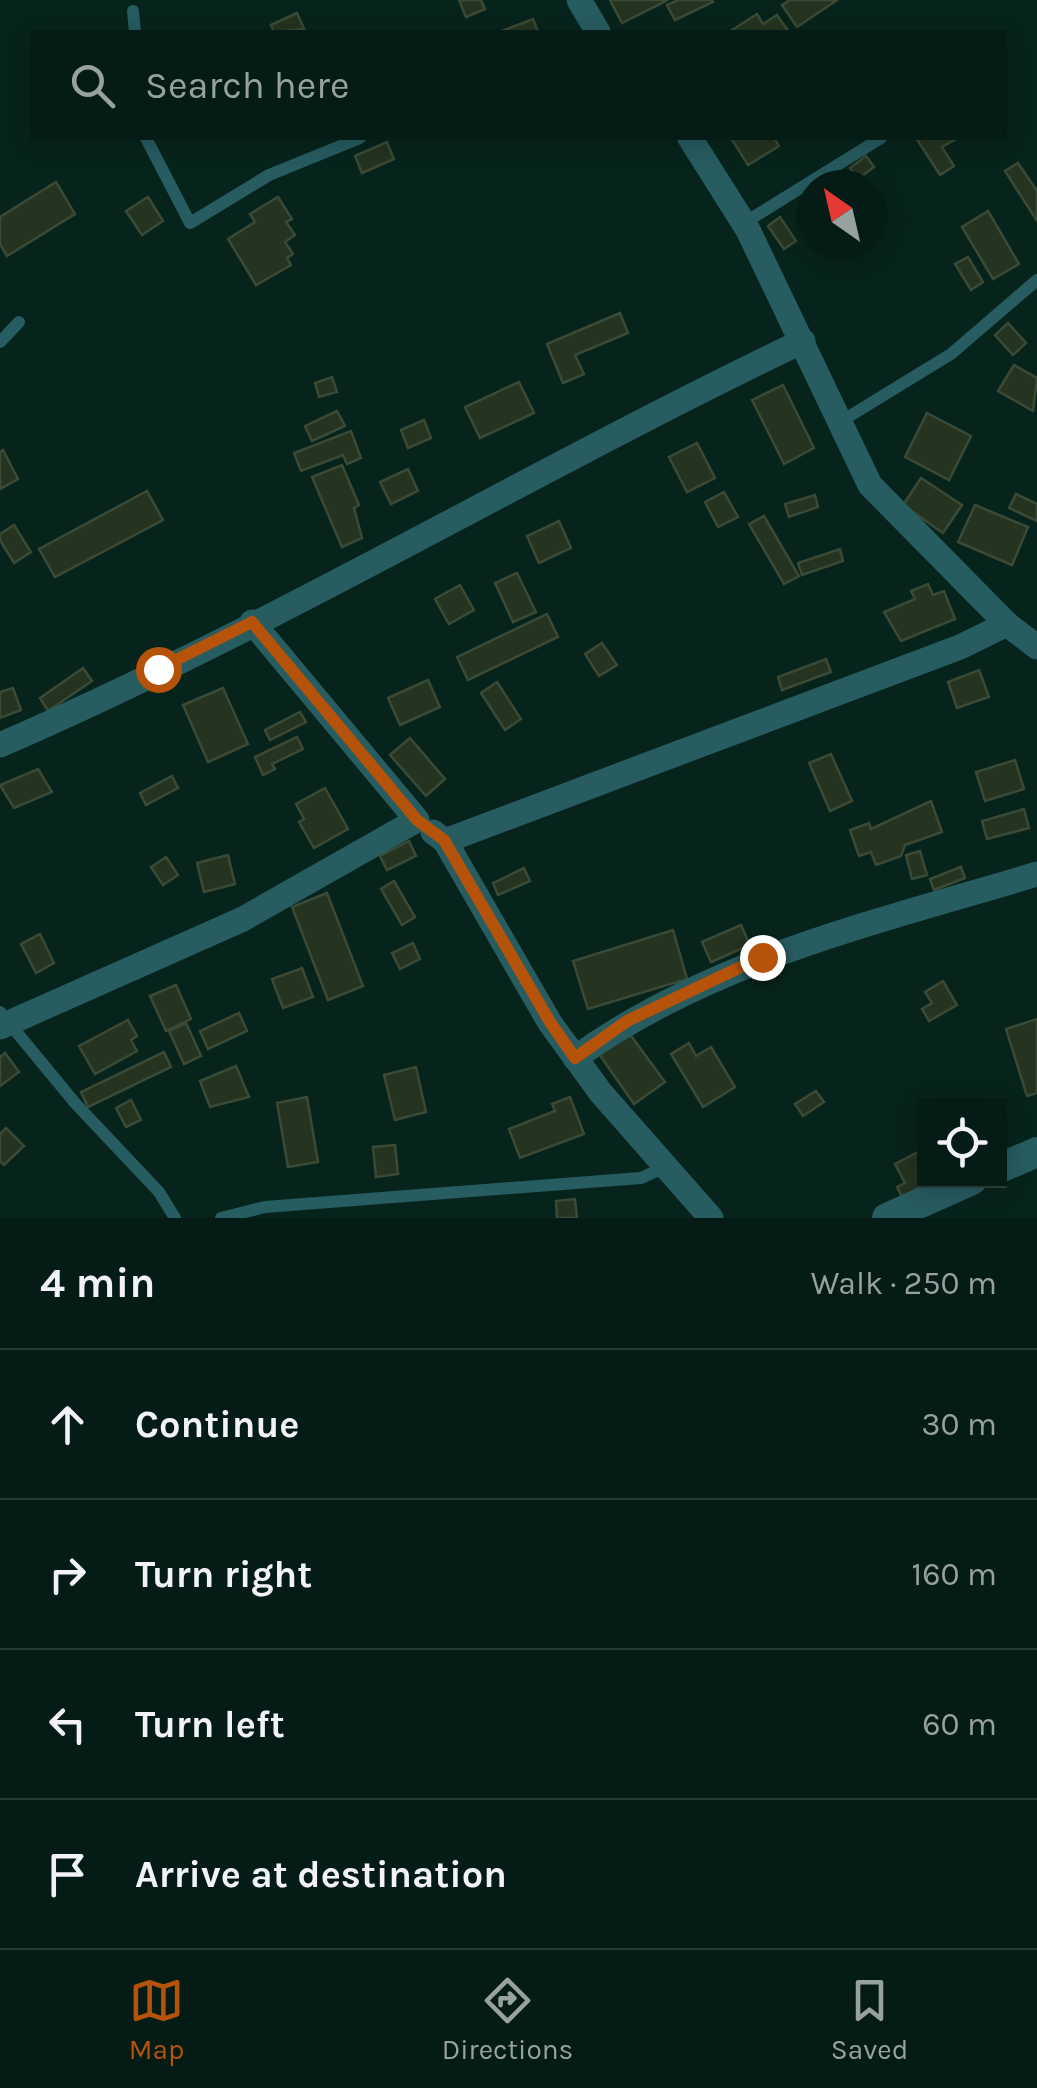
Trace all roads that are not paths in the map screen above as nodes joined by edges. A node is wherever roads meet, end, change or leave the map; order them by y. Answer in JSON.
{"nodes":[{"id":1,"x":579,"y":0,"type":"edge"},
{"id":2,"x":134,"y":11,"type":"dead end"},
{"id":3,"x":134,"y":30,"type":"edge"},
{"id":4,"x":597,"y":30,"type":"edge"},
{"id":5,"x":147,"y":140,"type":"edge"},
{"id":6,"x":355,"y":140,"type":"edge"},
{"id":7,"x":691,"y":140,"type":"edge"},
{"id":8,"x":878,"y":140,"type":"edge"},
{"id":9,"x":744,"y":223,"type":"junction"},
{"id":10,"x":1037,"y":280,"type":"edge"},
{"id":11,"x":19,"y":322,"type":"dead end"},
{"id":12,"x":0,"y":342,"type":"edge"},
{"id":13,"x":803,"y":342,"type":"junction"},
{"id":14,"x":840,"y":422,"type":"junction"},
{"id":15,"x":252,"y":622,"type":"junction"},
{"id":16,"x":1007,"y":624,"type":"junction"},
{"id":17,"x":1037,"y":647,"type":"edge"},
{"id":18,"x":0,"y":745,"type":"edge"},
{"id":19,"x":417,"y":820,"type":"junction"},
{"id":20,"x":444,"y":840,"type":"junction"},
{"id":21,"x":1037,"y":874,"type":"edge"},
{"id":22,"x":3,"y":1020,"type":"edge"},
{"id":23,"x":575,"y":1058,"type":"junction"},
{"id":24,"x":1037,"y":1152,"type":"edge"},
{"id":25,"x":1007,"y":1165,"type":"edge"},
{"id":26,"x":665,"y":1167,"type":"junction"},
{"id":27,"x":954,"y":1188,"type":"edge"},
{"id":28,"x":174,"y":1218,"type":"edge"},
{"id":29,"x":221,"y":1218,"type":"edge"},
{"id":30,"x":711,"y":1218,"type":"edge"},
{"id":31,"x":888,"y":1218,"type":"edge"}],
"edges":[{"from":1,"to":4,"type":"street"},
{"from":2,"to":3,"type":"lane"},
{"from":5,"to":6,"type":"lane"},
{"from":7,"to":9,"type":"street"},
{"from":8,"to":9,"type":"lane"},
{"from":9,"to":13,"type":"street"},
{"from":10,"to":14,"type":"lane"},
{"from":11,"to":12,"type":"lane"},
{"from":13,"to":14,"type":"street"},
{"from":13,"to":15,"type":"street"},
{"from":14,"to":16,"type":"street"},
{"from":15,"to":18,"type":"street"},
{"from":15,"to":19,"type":"street"},
{"from":16,"to":17,"type":"street"},
{"from":16,"to":20,"type":"street"},
{"from":19,"to":20,"type":"street"},
{"from":19,"to":22,"type":"street"},
{"from":20,"to":23,"type":"street"},
{"from":21,"to":23,"type":"street"},
{"from":22,"to":28,"type":"lane"},
{"from":23,"to":26,"type":"street"},
{"from":24,"to":25,"type":"street"},
{"from":26,"to":29,"type":"lane"},
{"from":26,"to":30,"type":"street"},
{"from":27,"to":31,"type":"street"}]}
